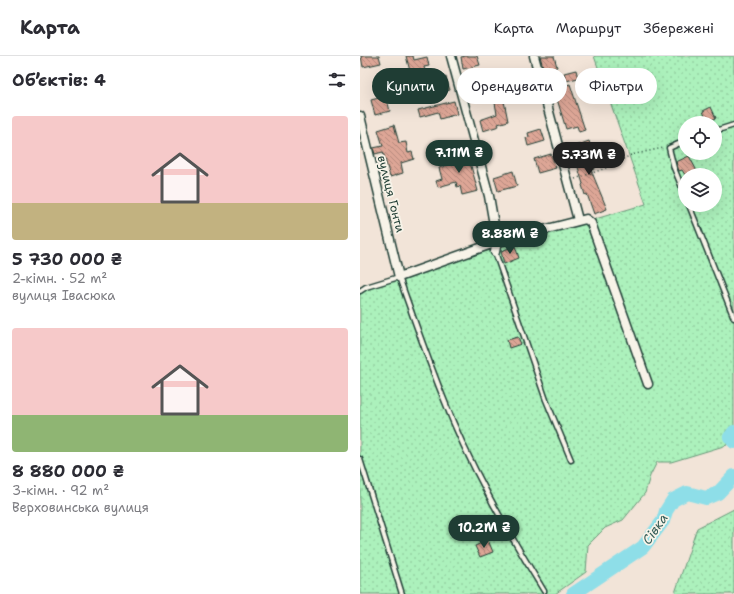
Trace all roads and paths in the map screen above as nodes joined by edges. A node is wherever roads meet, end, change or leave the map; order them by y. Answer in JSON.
{"nodes":[{"id":1,"x":451,"y":56,"type":"edge"},
{"id":2,"x":534,"y":56,"type":"edge"},
{"id":3,"x":360,"y":116,"type":"edge"},
{"id":4,"x":734,"y":125,"type":"edge"},
{"id":5,"x":722,"y":129,"type":"edge"},
{"id":6,"x":678,"y":144,"type":"edge"},
{"id":7,"x":669,"y":148,"type":"junction"},
{"id":8,"x":678,"y":178,"type":"edge"},
{"id":9,"x":568,"y":181,"type":"junction"},
{"id":10,"x":692,"y":212,"type":"edge"},
{"id":11,"x":578,"y":220,"type":"junction"},
{"id":12,"x":497,"y":242,"type":"junction"},
{"id":13,"x":495,"y":252,"type":"joint"},
{"id":14,"x":399,"y":276,"type":"junction"},
{"id":15,"x":360,"y":291,"type":"edge"},
{"id":16,"x":734,"y":318,"type":"edge"},
{"id":17,"x":648,"y":384,"type":"dead end"},
{"id":18,"x":360,"y":460,"type":"edge"},
{"id":19,"x":571,"y":460,"type":"dead end"},
{"id":20,"x":544,"y":591,"type":"dead end"},
{"id":21,"x":402,"y":594,"type":"edge"}],
"edges":[{"from":1,"to":12,"type":"street"},
{"from":2,"to":9,"type":"street"},
{"from":3,"to":14,"type":"street","name":"вулиця Гонти"},
{"from":4,"to":5,"type":"lane"},
{"from":6,"to":7,"type":"lane"},
{"from":7,"to":8,"type":"lane"},
{"from":7,"to":9,"type":"path"},
{"from":9,"to":11,"type":"street"},
{"from":10,"to":16,"type":"lane"},
{"from":11,"to":12,"type":"street"},
{"from":11,"to":17,"type":"street"},
{"from":12,"to":13,"type":"street"},
{"from":12,"to":14,"type":"street"},
{"from":13,"to":19,"type":"lane"},
{"from":14,"to":15,"type":"lane"},
{"from":14,"to":20,"type":"lane"},
{"from":18,"to":21,"type":"lane"}]}
